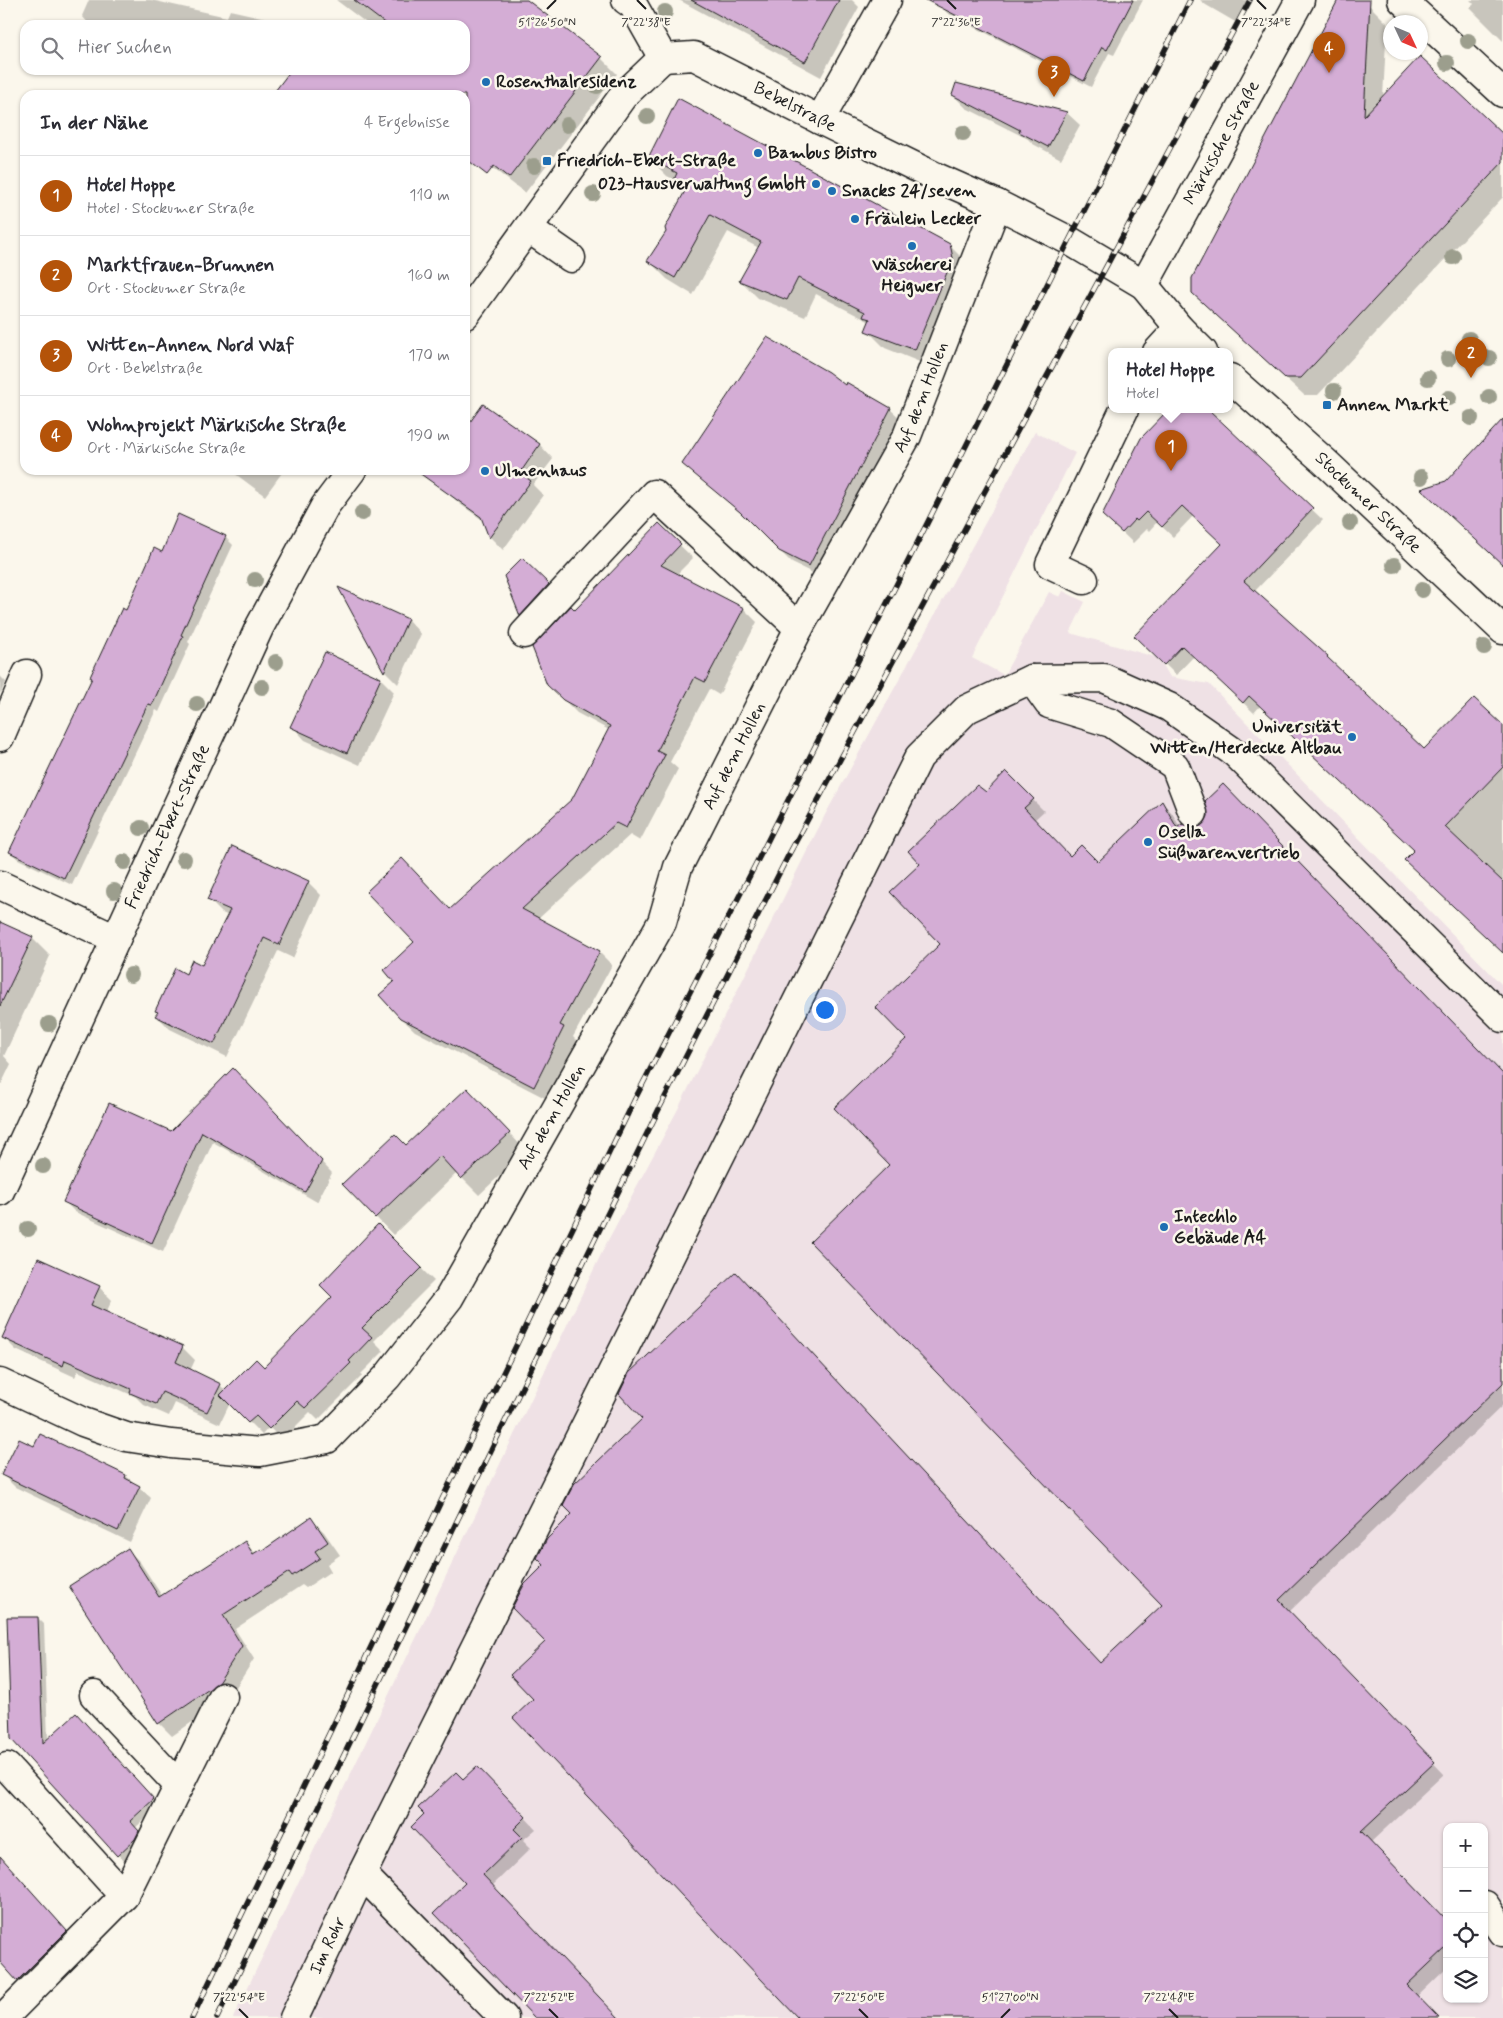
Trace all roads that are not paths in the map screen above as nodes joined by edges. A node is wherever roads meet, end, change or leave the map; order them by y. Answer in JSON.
{"nodes":[{"id":1,"x":626,"y":0,"type":"edge"},
{"id":2,"x":887,"y":0,"type":"edge"},
{"id":3,"x":1300,"y":0,"type":"edge"},
{"id":4,"x":1402,"y":0,"type":"edge"},
{"id":5,"x":663,"y":58,"type":"junction"},
{"id":6,"x":1503,"y":92,"type":"edge"},
{"id":7,"x":820,"y":120,"type":"junction"},
{"id":8,"x":997,"y":204,"type":"junction"},
{"id":9,"x":528,"y":228,"type":"junction"},
{"id":10,"x":571,"y":258,"type":"dead end"},
{"id":11,"x":1144,"y":285,"type":"junction"},
{"id":12,"x":470,"y":307,"type":"edge"},
{"id":13,"x":1179,"y":328,"type":"junction"},
{"id":14,"x":1161,"y":348,"type":"edge"},
{"id":15,"x":1199,"y":348,"type":"edge"},
{"id":16,"x":1233,"y":381,"type":"edge"},
{"id":17,"x":1123,"y":413,"type":"edge"},
{"id":18,"x":348,"y":475,"type":"edge"},
{"id":19,"x":1084,"y":580,"type":"dead end"},
{"id":20,"x":799,"y":628,"type":"junction"},
{"id":21,"x":1503,"y":630,"type":"edge"},
{"id":22,"x":524,"y":634,"type":"dead end"},
{"id":23,"x":27,"y":674,"type":"dead end"},
{"id":24,"x":1031,"y":679,"type":"junction"},
{"id":25,"x":0,"y":737,"type":"edge"},
{"id":26,"x":1193,"y":813,"type":"dead end"},
{"id":27,"x":0,"y":885,"type":"edge"},
{"id":28,"x":116,"y":939,"type":"junction"},
{"id":29,"x":1503,"y":1018,"type":"edge"},
{"id":30,"x":0,"y":1191,"type":"edge"},
{"id":31,"x":0,"y":1383,"type":"edge"},
{"id":32,"x":94,"y":1695,"type":"dead end"},
{"id":33,"x":222,"y":1697,"type":"dead end"},
{"id":34,"x":7,"y":1767,"type":"dead end"},
{"id":35,"x":179,"y":1786,"type":"junction"},
{"id":36,"x":362,"y":1874,"type":"junction"},
{"id":37,"x":124,"y":1896,"type":"junction"},
{"id":38,"x":1488,"y":1910,"type":"edge"},
{"id":39,"x":1503,"y":1932,"type":"edge"},
{"id":40,"x":3,"y":2018,"type":"edge"},
{"id":41,"x":294,"y":2018,"type":"edge"},
{"id":42,"x":504,"y":2018,"type":"edge"}],
"edges":[{"from":1,"to":5,"type":"street"},
{"from":2,"to":7,"type":"street"},
{"from":3,"to":11,"type":"street","name":"Märkische Straße"},
{"from":4,"to":6,"type":"street"},
{"from":5,"to":7,"type":"street","name":"Bebelstraße"},
{"from":5,"to":9,"type":"street"},
{"from":7,"to":8,"type":"street","name":"Bebelstraße"},
{"from":8,"to":11,"type":"street","name":"Bebelstraße"},
{"from":8,"to":20,"type":"street","name":"Auf dem Hollen"},
{"from":9,"to":10,"type":"street"},
{"from":9,"to":12,"type":"street"},
{"from":11,"to":13,"type":"street"},
{"from":13,"to":14,"type":"street"},
{"from":13,"to":15,"type":"street"},
{"from":16,"to":21,"type":"street","name":"Stockumer Straße"},
{"from":17,"to":19,"type":"street"},
{"from":18,"to":28,"type":"street","name":"Friedrich-Ebert-Straße"},
{"from":20,"to":22,"type":"street"},
{"from":20,"to":31,"type":"street","name":"Auf dem Hollen"},
{"from":23,"to":25,"type":"street"},
{"from":24,"to":26,"type":"street"},
{"from":24,"to":29,"type":"street"},
{"from":24,"to":36,"type":"street","name":"Im Rohr"},
{"from":27,"to":28,"type":"street"},
{"from":28,"to":30,"type":"street","name":"Friedrich-Ebert-Straße"},
{"from":32,"to":35,"type":"street"},
{"from":33,"to":35,"type":"street"},
{"from":34,"to":37,"type":"street"},
{"from":35,"to":37,"type":"street"},
{"from":36,"to":41,"type":"street","name":"Im Rohr"},
{"from":36,"to":42,"type":"street"},
{"from":37,"to":40,"type":"street"},
{"from":38,"to":39,"type":"street"}]}
